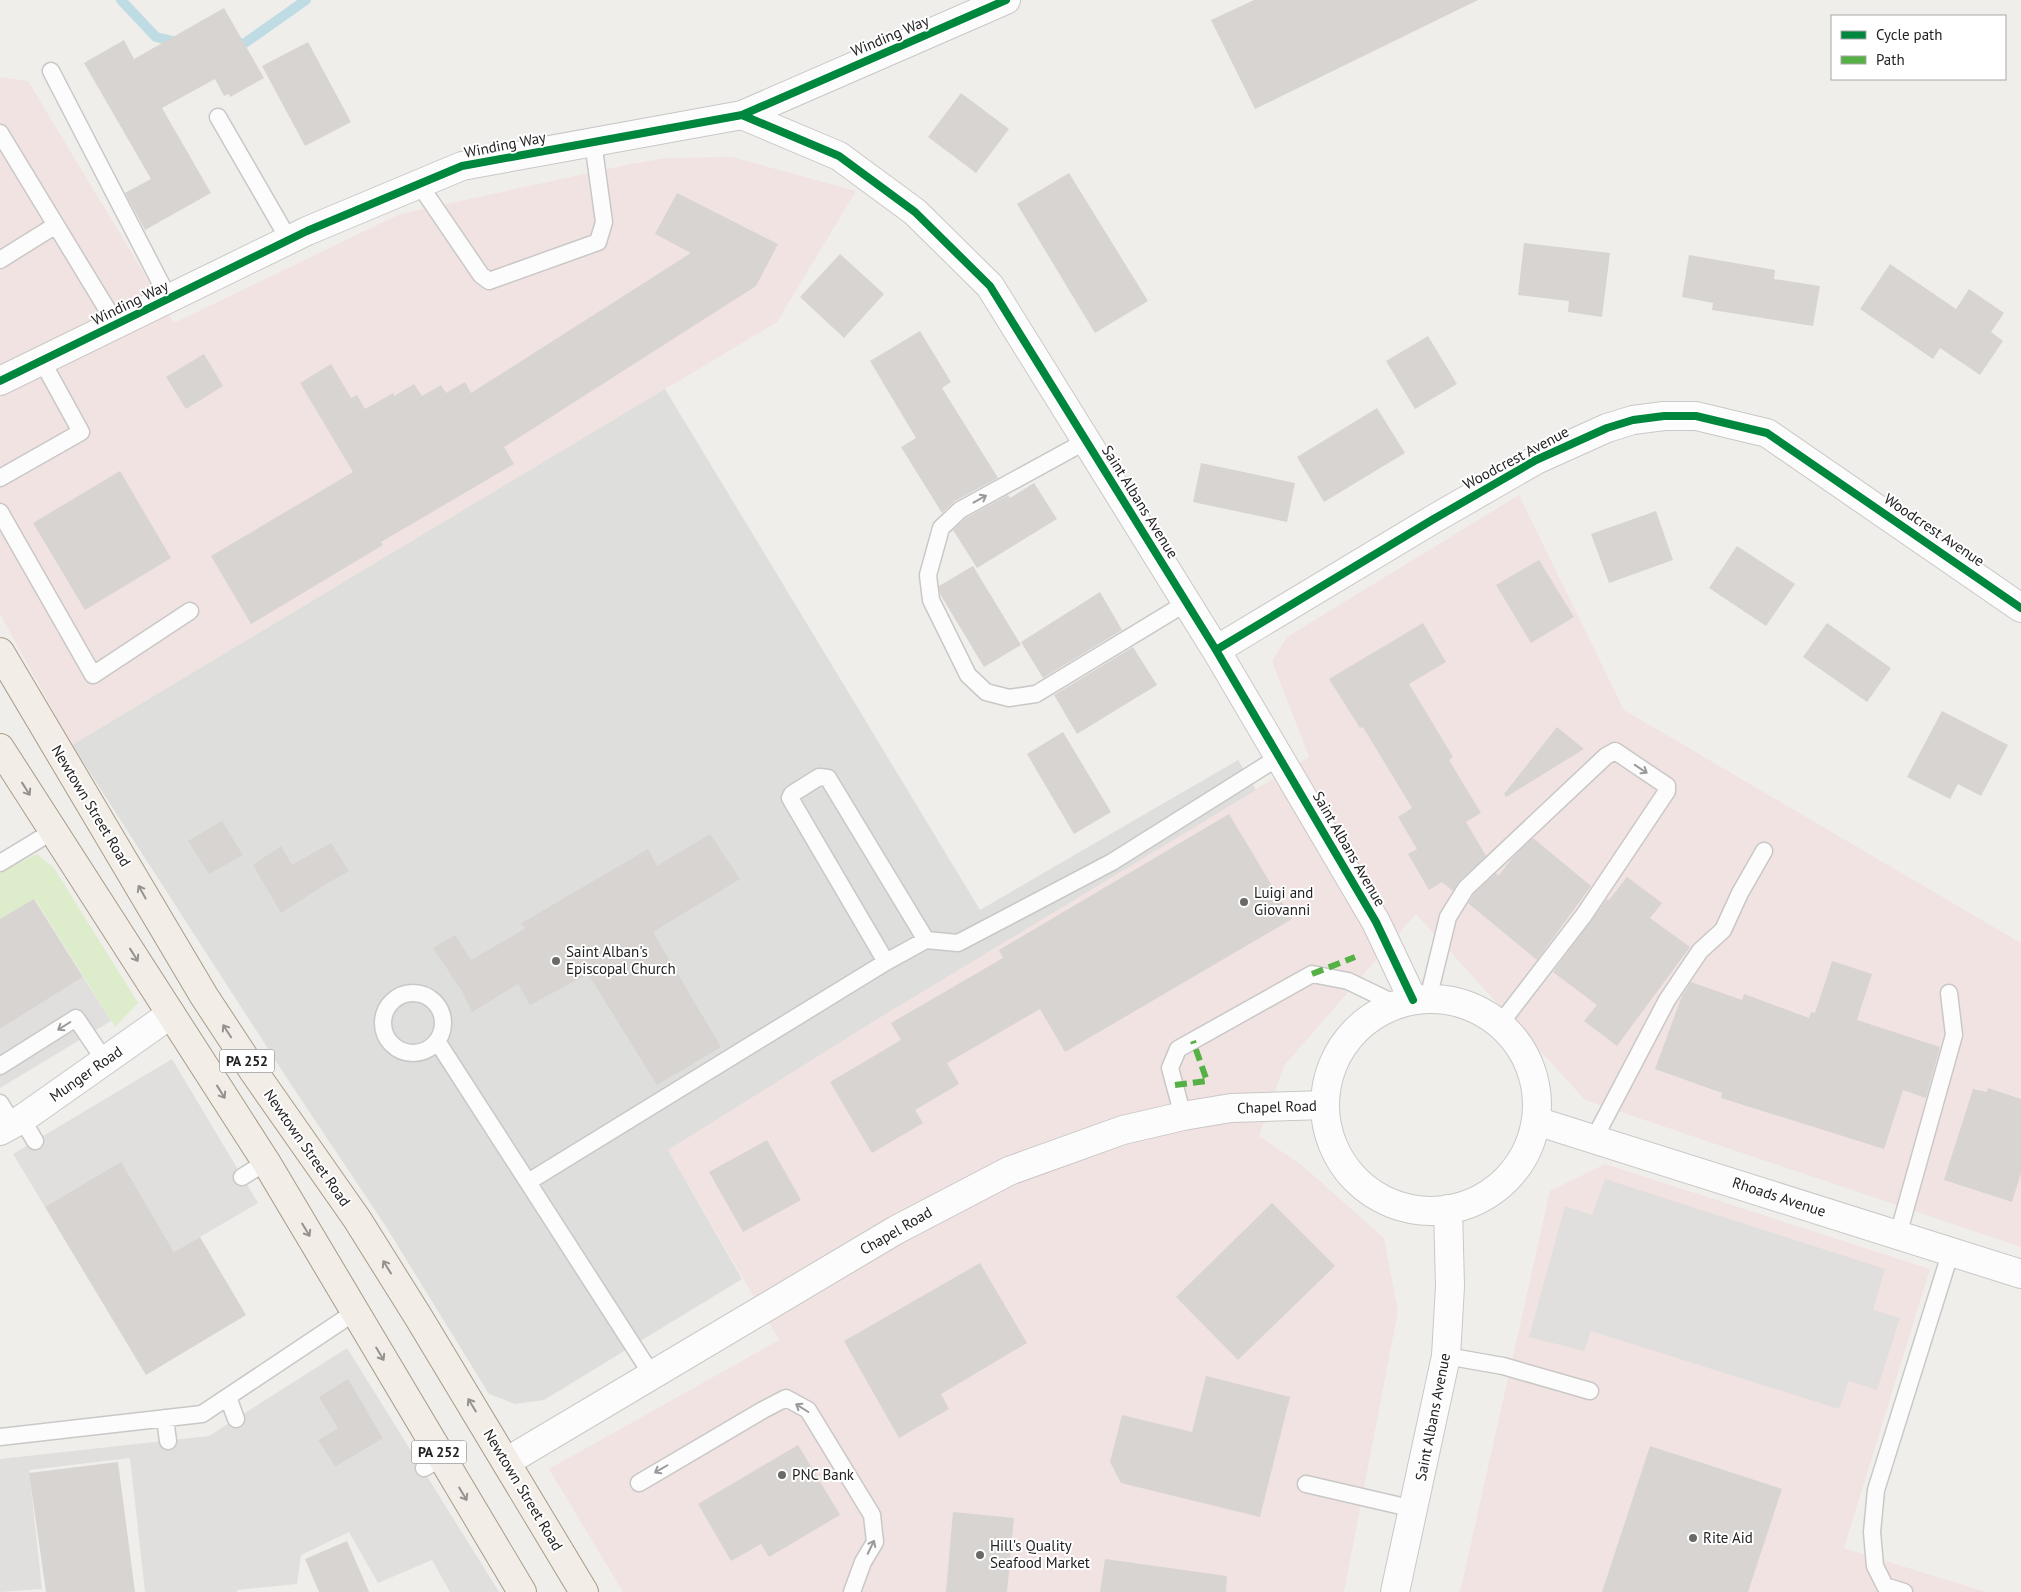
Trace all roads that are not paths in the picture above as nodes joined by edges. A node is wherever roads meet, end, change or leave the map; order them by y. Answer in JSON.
{"nodes":[{"id":1,"x":1006,"y":0,"type":"edge"},
{"id":2,"x":51,"y":71,"type":"dead end"},
{"id":3,"x":742,"y":115,"type":"junction"},
{"id":4,"x":218,"y":118,"type":"dead end"},
{"id":5,"x":0,"y":133,"type":"edge"},
{"id":6,"x":593,"y":142,"type":"junction"},
{"id":7,"x":419,"y":184,"type":"junction"},
{"id":8,"x":56,"y":226,"type":"junction"},
{"id":9,"x":290,"y":240,"type":"junction"},
{"id":10,"x":0,"y":260,"type":"edge"},
{"id":11,"x":169,"y":299,"type":"junction"},
{"id":12,"x":116,"y":324,"type":"junction"},
{"id":13,"x":42,"y":360,"type":"junction"},
{"id":14,"x":0,"y":381,"type":"edge"},
{"id":15,"x":1086,"y":441,"type":"junction"},
{"id":16,"x":0,"y":478,"type":"edge"},
{"id":17,"x":0,"y":512,"type":"edge"},
{"id":18,"x":1186,"y":602,"type":"junction"},
{"id":19,"x":2021,"y":608,"type":"edge"},
{"id":20,"x":190,"y":611,"type":"dead end"},
{"id":21,"x":1216,"y":650,"type":"junction"},
{"id":22,"x":0,"y":652,"type":"edge"},
{"id":23,"x":0,"y":748,"type":"edge"},
{"id":24,"x":1279,"y":757,"type":"junction"},
{"id":25,"x":53,"y":831,"type":"junction"},
{"id":26,"x":1764,"y":851,"type":"dead end"},
{"id":27,"x":0,"y":862,"type":"edge"},
{"id":28,"x":926,"y":940,"type":"junction"},
{"id":29,"x":886,"y":962,"type":"junction"},
{"id":30,"x":1949,"y":993,"type":"dead end"},
{"id":31,"x":1413,"y":1001,"type":"junction"},
{"id":32,"x":171,"y":1014,"type":"junction"},
{"id":33,"x":1500,"y":1024,"type":"junction"},
{"id":34,"x":437,"y":1042,"type":"dead end"},
{"id":35,"x":105,"y":1061,"type":"junction"},
{"id":36,"x":0,"y":1066,"type":"edge"},
{"id":37,"x":1325,"y":1106,"type":"junction"},
{"id":38,"x":1183,"y":1116,"type":"junction"},
{"id":39,"x":1536,"y":1121,"type":"junction"},
{"id":40,"x":14,"y":1124,"type":"edge"},
{"id":41,"x":1594,"y":1139,"type":"junction"},
{"id":42,"x":266,"y":1162,"type":"junction"},
{"id":43,"x":242,"y":1177,"type":"dead end"},
{"id":44,"x":528,"y":1182,"type":"junction"},
{"id":45,"x":1448,"y":1209,"type":"junction"},
{"id":46,"x":1898,"y":1235,"type":"junction"},
{"id":47,"x":1951,"y":1251,"type":"junction"},
{"id":48,"x":2021,"y":1274,"type":"edge"},
{"id":49,"x":355,"y":1312,"type":"junction"},
{"id":50,"x":1446,"y":1356,"type":"junction"},
{"id":51,"x":652,"y":1375,"type":"junction"},
{"id":52,"x":1590,"y":1391,"type":"dead end"},
{"id":53,"x":228,"y":1397,"type":"junction"},
{"id":54,"x":165,"y":1418,"type":"junction"},
{"id":55,"x":236,"y":1419,"type":"dead end"},
{"id":56,"x":0,"y":1437,"type":"edge"},
{"id":57,"x":168,"y":1441,"type":"dead end"},
{"id":58,"x":506,"y":1462,"type":"junction"},
{"id":59,"x":639,"y":1482,"type":"dead end"},
{"id":60,"x":1306,"y":1484,"type":"dead end"},
{"id":61,"x":1414,"y":1509,"type":"junction"},
{"id":62,"x":522,"y":1592,"type":"edge"},
{"id":63,"x":584,"y":1592,"type":"edge"},
{"id":64,"x":852,"y":1592,"type":"edge"},
{"id":65,"x":1395,"y":1592,"type":"edge"},
{"id":66,"x":1904,"y":1592,"type":"edge"}],
"edges":[{"from":1,"to":3,"type":"street","name":"Winding Way"},
{"from":2,"to":11,"type":"lane"},
{"from":3,"to":6,"type":"street","name":"Winding Way"},
{"from":3,"to":15,"type":"street","name":"Saint Albans Avenue"},
{"from":4,"to":9,"type":"lane"},
{"from":5,"to":8,"type":"lane"},
{"from":6,"to":7,"type":"street","name":"Winding Way"},
{"from":6,"to":7,"type":"lane"},
{"from":7,"to":9,"type":"street","name":"Winding Way"},
{"from":8,"to":10,"type":"lane"},
{"from":8,"to":12,"type":"lane"},
{"from":9,"to":11,"type":"street","name":"Winding Way"},
{"from":11,"to":12,"type":"street","name":"Winding Way"},
{"from":12,"to":13,"type":"street","name":"Winding Way"},
{"from":13,"to":14,"type":"street","name":"Winding Way"},
{"from":13,"to":16,"type":"lane"},
{"from":15,"to":18,"type":"street","name":"Saint Albans Avenue"},
{"from":18,"to":15,"type":"lane","one_way":true},
{"from":17,"to":20,"type":"lane"},
{"from":18,"to":21,"type":"street","name":"Saint Albans Avenue"},
{"from":19,"to":21,"type":"street","name":"Woodcrest Avenue"},
{"from":21,"to":24,"type":"street","name":"Saint Albans Avenue"},
{"from":58,"to":22,"type":"main road","name":"Newtown Street Road","number":"PA 252","one_way":true},
{"from":23,"to":25,"type":"main road","number":"PA 252","one_way":true},
{"from":24,"to":28,"type":"lane"},
{"from":24,"to":31,"type":"street","name":"Saint Albans Avenue"},
{"from":25,"to":27,"type":"lane"},
{"from":25,"to":32,"type":"main road","number":"PA 252","one_way":true},
{"from":26,"to":41,"type":"lane"},
{"from":28,"to":29,"type":"lane"},
{"from":28,"to":29,"type":"lane"},
{"from":29,"to":44,"type":"lane"},
{"from":30,"to":46,"type":"lane"},
{"from":31,"to":33,"type":"street"},
{"from":31,"to":33,"type":"lane","one_way":true},
{"from":31,"to":37,"type":"street"},
{"from":31,"to":38,"type":"lane"},
{"from":32,"to":35,"type":"street","name":"Munger Road"},
{"from":32,"to":42,"type":"main road","number":"PA 252","one_way":true},
{"from":33,"to":39,"type":"street"},
{"from":34,"to":44,"type":"lane"},
{"from":35,"to":36,"type":"lane","one_way":true},
{"from":35,"to":40,"type":"street","name":"Munger Road"},
{"from":37,"to":38,"type":"street","name":"Chapel Road"},
{"from":37,"to":45,"type":"street"},
{"from":38,"to":51,"type":"street","name":"Chapel Road"},
{"from":39,"to":41,"type":"street","name":"Rhoads Avenue"},
{"from":39,"to":45,"type":"street"},
{"from":41,"to":46,"type":"street","name":"Rhoads Avenue"},
{"from":42,"to":43,"type":"lane"},
{"from":42,"to":49,"type":"main road","number":"PA 252","one_way":true},
{"from":44,"to":51,"type":"lane"},
{"from":45,"to":50,"type":"street","name":"Saint Albans Avenue"},
{"from":46,"to":47,"type":"street","name":"Rhoads Avenue"},
{"from":47,"to":48,"type":"street","name":"Rhoads Avenue"},
{"from":47,"to":66,"type":"lane"},
{"from":49,"to":53,"type":"lane"},
{"from":49,"to":62,"type":"main road","number":"PA 252","one_way":true},
{"from":50,"to":52,"type":"lane"},
{"from":50,"to":61,"type":"street","name":"Saint Albans Avenue"},
{"from":51,"to":58,"type":"street","name":"Chapel Road"},
{"from":53,"to":54,"type":"lane"},
{"from":53,"to":55,"type":"lane"},
{"from":54,"to":56,"type":"lane"},
{"from":54,"to":57,"type":"lane"},
{"from":58,"to":63,"type":"main road","name":"Newtown Street Road","number":"PA 252"},
{"from":64,"to":59,"type":"lane","one_way":true},
{"from":60,"to":61,"type":"lane"},
{"from":61,"to":65,"type":"street","name":"Saint Albans Avenue"}]}
